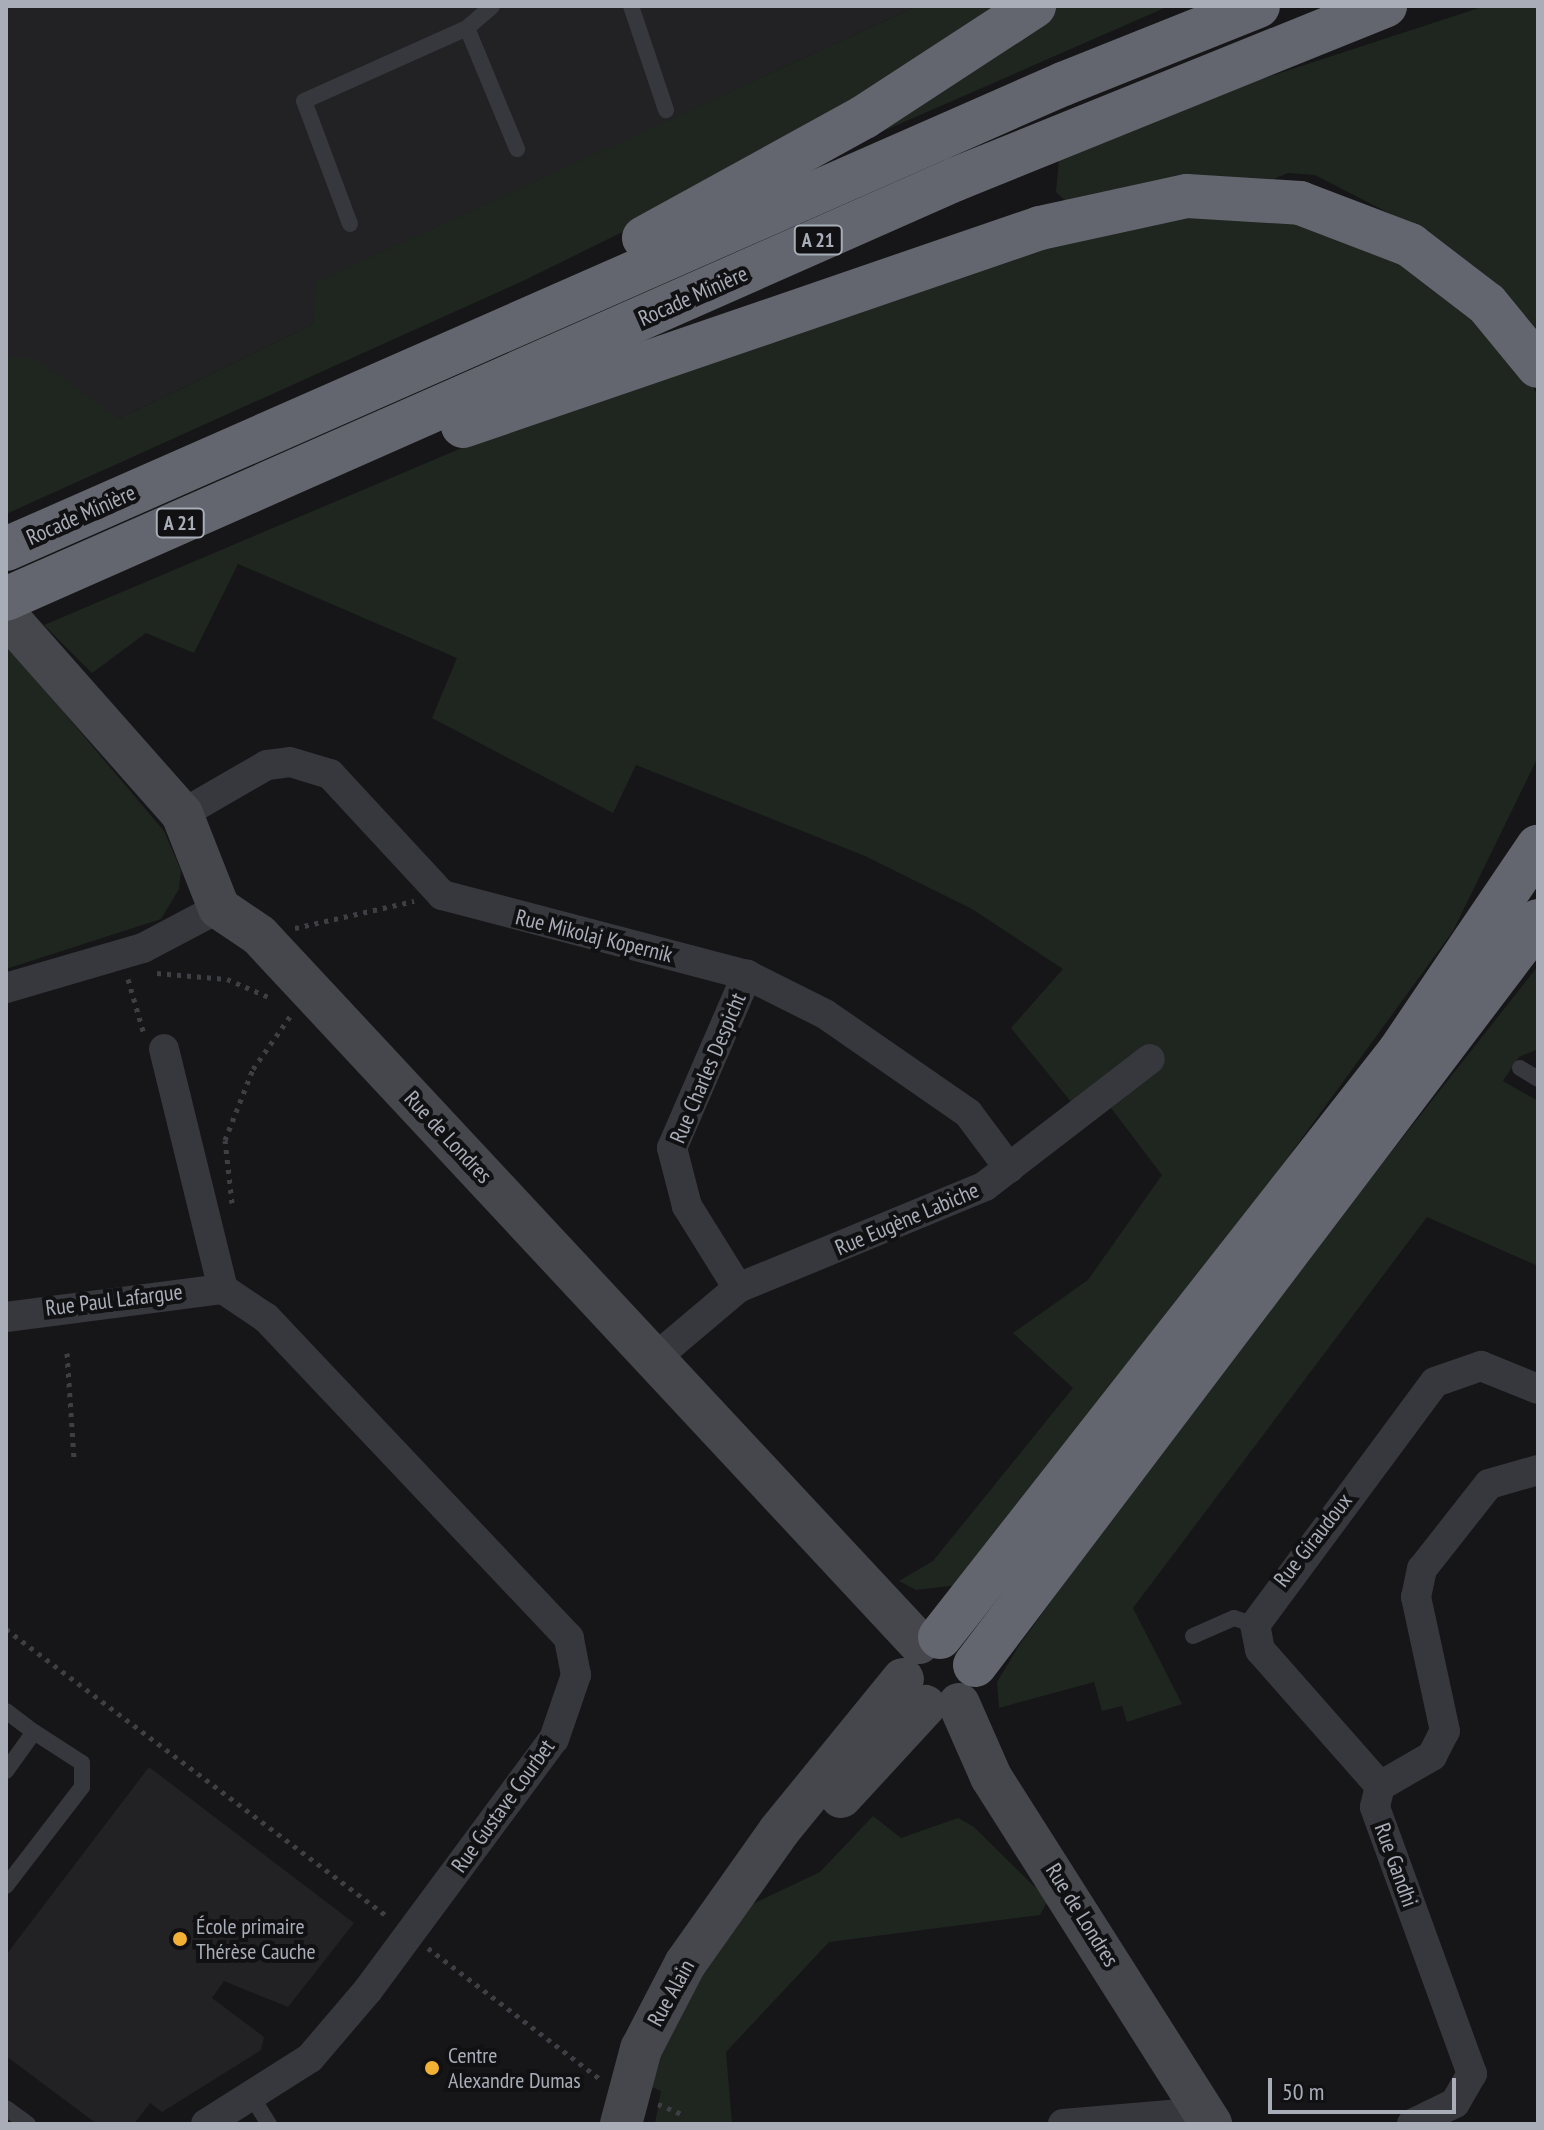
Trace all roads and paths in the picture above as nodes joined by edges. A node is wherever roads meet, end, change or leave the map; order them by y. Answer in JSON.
{"nodes":[{"id":1,"x":492,"y":6,"type":"edge"},
{"id":2,"x":631,"y":6,"type":"edge"},
{"id":3,"x":1034,"y":6,"type":"edge"},
{"id":4,"x":1258,"y":6,"type":"edge"},
{"id":5,"x":1385,"y":6,"type":"edge"},
{"id":6,"x":467,"y":28,"type":"junction"},
{"id":7,"x":666,"y":110,"type":"dead end"},
{"id":8,"x":517,"y":149,"type":"dead end"},
{"id":9,"x":350,"y":224,"type":"dead end"},
{"id":10,"x":513,"y":325,"type":"junction"},
{"id":11,"x":1538,"y":366,"type":"edge"},
{"id":12,"x":353,"y":446,"type":"junction"},
{"id":13,"x":6,"y":549,"type":"edge"},
{"id":14,"x":6,"y":599,"type":"edge"},
{"id":15,"x":6,"y":615,"type":"edge"},
{"id":16,"x":182,"y":814,"type":"junction"},
{"id":17,"x":1537,"y":847,"type":"edge"},
{"id":18,"x":442,"y":895,"type":"junction"},
{"id":19,"x":219,"y":908,"type":"junction"},
{"id":20,"x":1538,"y":921,"type":"edge"},
{"id":21,"x":259,"y":935,"type":"junction"},
{"id":22,"x":146,"y":973,"type":"dead end"},
{"id":23,"x":747,"y":975,"type":"junction"},
{"id":24,"x":137,"y":977,"type":"dead end"},
{"id":25,"x":6,"y":988,"type":"edge"},
{"id":26,"x":296,"y":994,"type":"junction"},
{"id":27,"x":164,"y":1049,"type":"joint"},
{"id":28,"x":1150,"y":1059,"type":"dead end"},
{"id":29,"x":1520,"y":1068,"type":"dead end"},
{"id":30,"x":1538,"y":1079,"type":"edge"},
{"id":31,"x":1374,"y":1112,"type":"junction"},
{"id":32,"x":1009,"y":1168,"type":"junction"},
{"id":33,"x":234,"y":1215,"type":"dead end"},
{"id":34,"x":738,"y":1288,"type":"junction"},
{"id":35,"x":223,"y":1289,"type":"junction"},
{"id":36,"x":8,"y":1307,"type":"edge"},
{"id":37,"x":67,"y":1353,"type":"dead end"},
{"id":38,"x":654,"y":1359,"type":"junction"},
{"id":39,"x":1538,"y":1389,"type":"edge"},
{"id":40,"x":74,"y":1459,"type":"dead end"},
{"id":41,"x":1538,"y":1470,"type":"edge"},
{"id":42,"x":1255,"y":1625,"type":"junction"},
{"id":43,"x":6,"y":1629,"type":"edge"},
{"id":44,"x":1193,"y":1636,"type":"dead end"},
{"id":45,"x":937,"y":1672,"type":"junction"},
{"id":46,"x":6,"y":1711,"type":"edge"},
{"id":47,"x":34,"y":1732,"type":"junction"},
{"id":48,"x":6,"y":1771,"type":"edge"},
{"id":49,"x":1380,"y":1786,"type":"junction"},
{"id":50,"x":6,"y":1886,"type":"edge"},
{"id":51,"x":410,"y":1935,"type":"junction"},
{"id":52,"x":252,"y":2097,"type":"junction"},
{"id":53,"x":6,"y":2108,"type":"edge"},
{"id":54,"x":625,"y":2108,"type":"edge"},
{"id":55,"x":1207,"y":2118,"type":"edge"},
{"id":56,"x":28,"y":2124,"type":"edge"},
{"id":57,"x":206,"y":2124,"type":"edge"},
{"id":58,"x":269,"y":2124,"type":"edge"},
{"id":59,"x":1063,"y":2124,"type":"edge"},
{"id":60,"x":1412,"y":2124,"type":"edge"}],
"edges":[{"from":1,"to":6,"type":"lane"},
{"from":2,"to":7,"type":"lane"},
{"from":3,"to":10,"type":"highway"},
{"from":4,"to":10,"type":"highway","name":"Rocade Minière","number":"A 21"},
{"from":5,"to":12,"type":"highway","name":"Rocade Minière","number":"A 21"},
{"from":6,"to":8,"type":"lane"},
{"from":6,"to":9,"type":"lane"},
{"from":10,"to":13,"type":"highway","name":"Rocade Minière","number":"A 21"},
{"from":11,"to":12,"type":"highway"},
{"from":12,"to":14,"type":"highway","name":"Rocade Minière","number":"A 21"},
{"from":15,"to":16,"type":"street"},
{"from":16,"to":18,"type":"street","name":"Rue Mikolaj Kopernik"},
{"from":16,"to":19,"type":"street"},
{"from":17,"to":31,"type":"highway"},
{"from":18,"to":21,"type":"path"},
{"from":18,"to":23,"type":"street","name":"Rue Mikolaj Kopernik"},
{"from":19,"to":21,"type":"street","name":"Rue de Londres"},
{"from":19,"to":25,"type":"street"},
{"from":20,"to":31,"type":"highway"},
{"from":21,"to":26,"type":"street","name":"Rue de Londres"},
{"from":22,"to":26,"type":"path"},
{"from":23,"to":32,"type":"street","name":"Rue Mikolaj Kopernik"},
{"from":23,"to":34,"type":"street","name":"Rue Charles Despicht"},
{"from":24,"to":27,"type":"path"},
{"from":26,"to":33,"type":"path"},
{"from":26,"to":38,"type":"street","name":"Rue de Londres"},
{"from":27,"to":35,"type":"street"},
{"from":28,"to":32,"type":"street","name":"Rue Eugène Labiche"},
{"from":29,"to":30,"type":"lane"},
{"from":31,"to":45,"type":"highway"},
{"from":32,"to":34,"type":"street","name":"Rue Eugène Labiche"},
{"from":34,"to":38,"type":"street","name":"Rue Eugène Labiche"},
{"from":35,"to":36,"type":"street","name":"Rue Paul Lafargue"},
{"from":35,"to":51,"type":"street","name":"Rue Gustave Courbet"},
{"from":37,"to":40,"type":"path"},
{"from":38,"to":45,"type":"street","name":"Rue de Londres"},
{"from":39,"to":42,"type":"street","name":"Rue Giraudoux"},
{"from":41,"to":49,"type":"street"},
{"from":42,"to":44,"type":"lane"},
{"from":42,"to":49,"type":"street"},
{"from":43,"to":51,"type":"path"},
{"from":45,"to":54,"type":"street","name":"Rue Alain"},
{"from":45,"to":55,"type":"street","name":"Rue de Londres"},
{"from":46,"to":47,"type":"lane"},
{"from":47,"to":48,"type":"lane"},
{"from":47,"to":50,"type":"lane"},
{"from":49,"to":60,"type":"street","name":"Rue Gandhi"},
{"from":51,"to":52,"type":"street","name":"Rue Gustave Courbet"},
{"from":51,"to":54,"type":"path"},
{"from":52,"to":57,"type":"street","name":"Rue Gustave Courbet"},
{"from":52,"to":58,"type":"lane"},
{"from":53,"to":56,"type":"lane"},
{"from":55,"to":59,"type":"street"}]}
